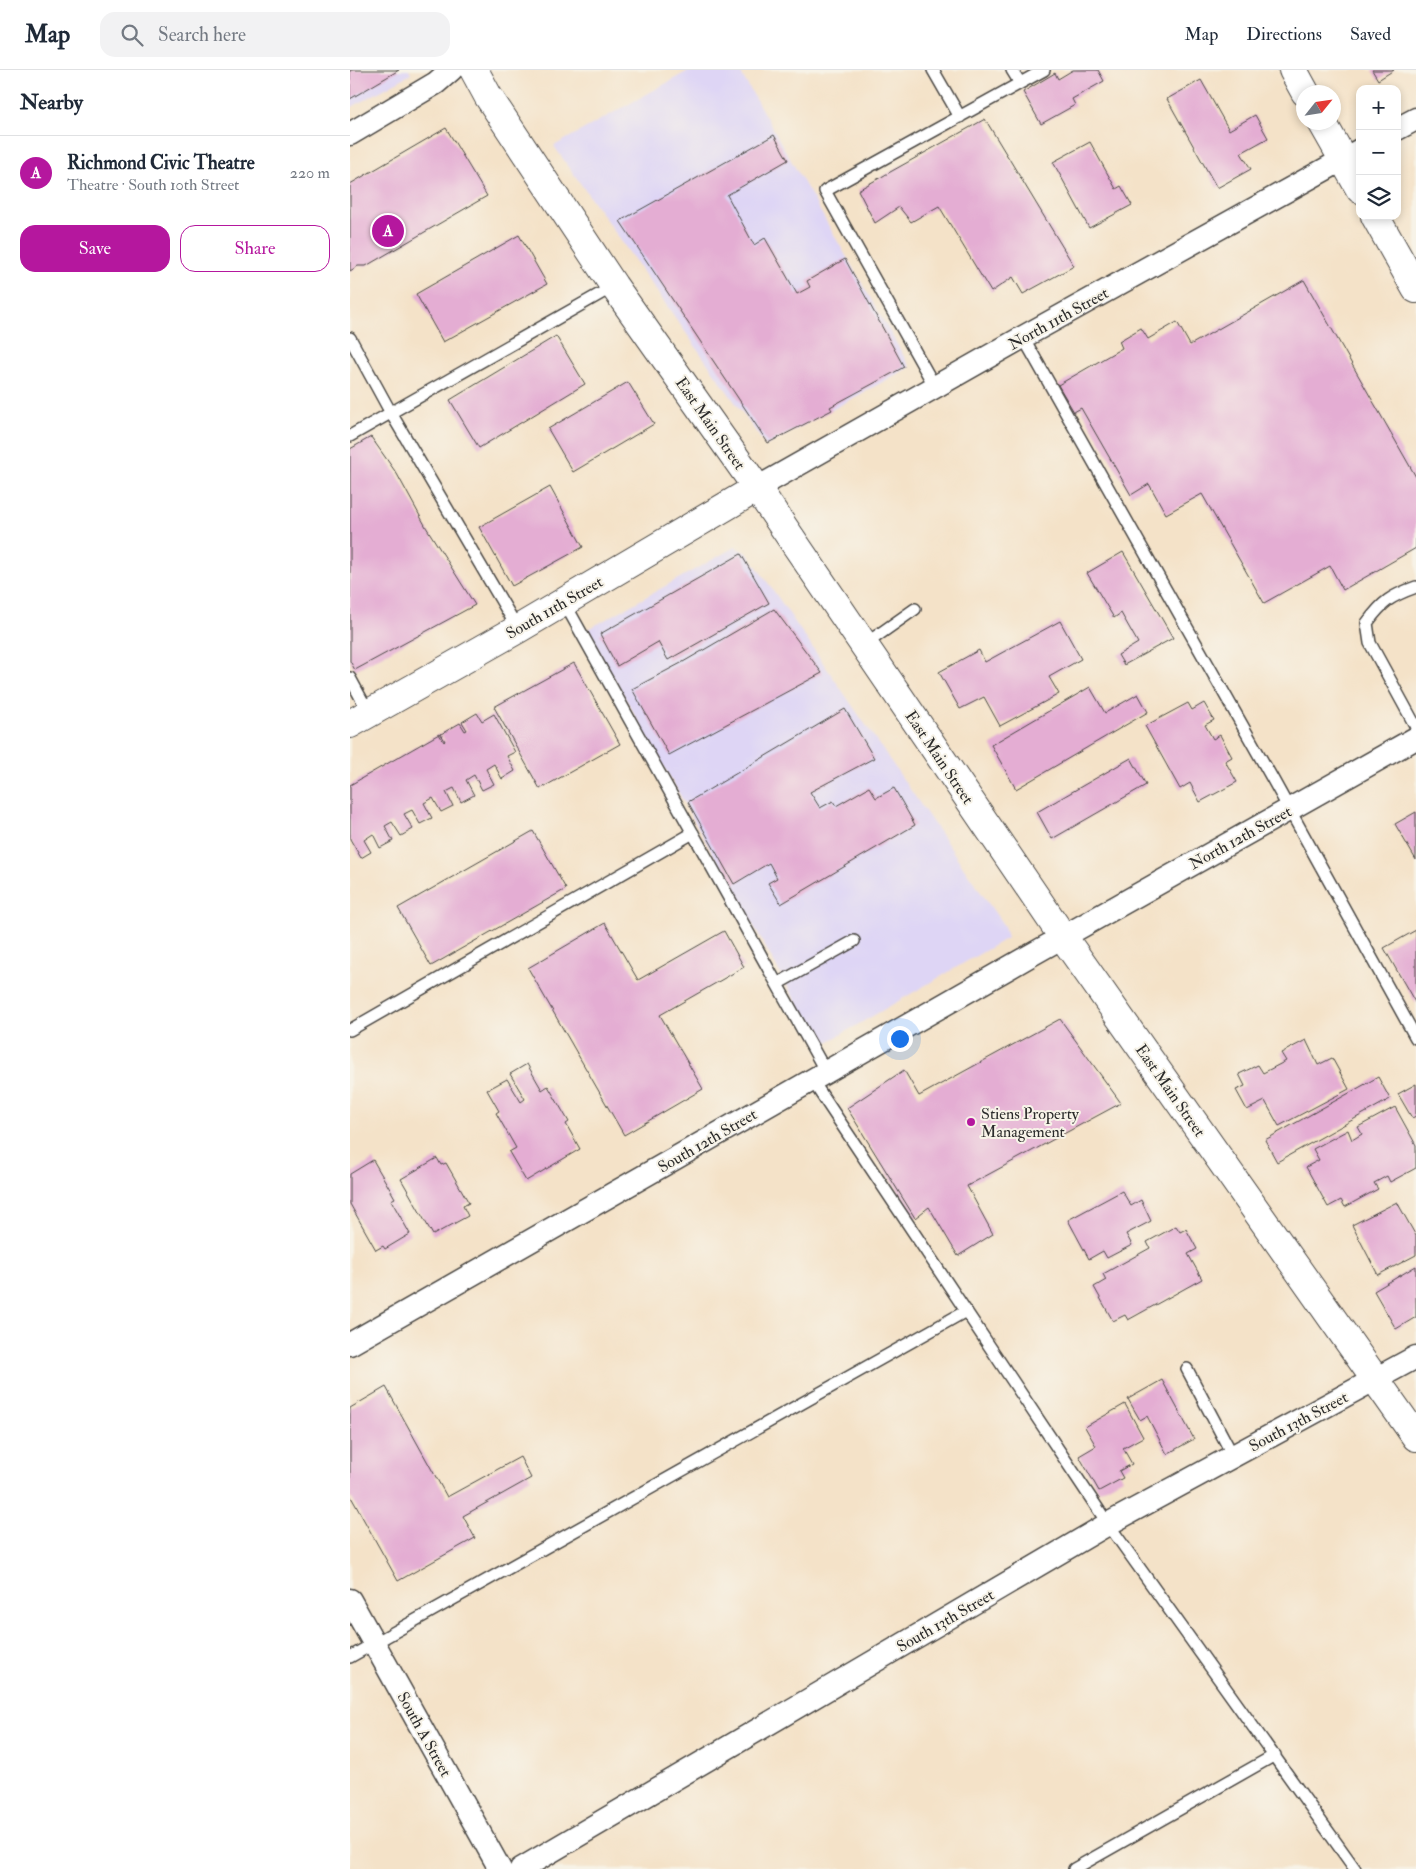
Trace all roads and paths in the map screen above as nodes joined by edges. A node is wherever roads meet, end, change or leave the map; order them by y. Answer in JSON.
{"nodes":[{"id":1,"x":451,"y":70,"type":"edge"},
{"id":2,"x":474,"y":70,"type":"edge"},
{"id":3,"x":933,"y":70,"type":"edge"},
{"id":4,"x":1012,"y":70,"type":"edge"},
{"id":5,"x":1044,"y":70,"type":"edge"},
{"id":6,"x":1293,"y":70,"type":"edge"},
{"id":7,"x":1020,"y":84,"type":"junction"},
{"id":8,"x":1301,"y":85,"type":"edge"},
{"id":9,"x":960,"y":116,"type":"junction"},
{"id":10,"x":1416,"y":119,"type":"edge"},
{"id":11,"x":1401,"y":128,"type":"edge"},
{"id":12,"x":1329,"y":130,"type":"edge"},
{"id":13,"x":350,"y":134,"type":"edge"},
{"id":14,"x":1352,"y":155,"type":"edge"},
{"id":15,"x":1357,"y":175,"type":"edge"},
{"id":16,"x":1377,"y":220,"type":"edge"},
{"id":17,"x":614,"y":286,"type":"junction"},
{"id":18,"x":1416,"y":289,"type":"edge"},
{"id":19,"x":350,"y":338,"type":"edge"},
{"id":20,"x":1023,"y":338,"type":"junction"},
{"id":21,"x":935,"y":387,"type":"junction"},
{"id":22,"x":392,"y":413,"type":"junction"},
{"id":23,"x":350,"y":436,"type":"edge"},
{"id":24,"x":757,"y":488,"type":"junction"},
{"id":25,"x":1416,"y":587,"type":"edge"},
{"id":26,"x":564,"y":602,"type":"junction"},
{"id":27,"x":915,"y":609,"type":"dead end"},
{"id":28,"x":518,"y":630,"type":"junction"},
{"id":29,"x":864,"y":645,"type":"junction"},
{"id":30,"x":350,"y":678,"type":"edge"},
{"id":31,"x":360,"y":718,"type":"edge"},
{"id":32,"x":1416,"y":727,"type":"edge"},
{"id":33,"x":1416,"y":738,"type":"edge"},
{"id":34,"x":1290,"y":809,"type":"junction"},
{"id":35,"x":692,"y":833,"type":"junction"},
{"id":36,"x":1063,"y":937,"type":"junction"},
{"id":37,"x":854,"y":941,"type":"dead end"},
{"id":38,"x":778,"y":984,"type":"junction"},
{"id":39,"x":350,"y":1030,"type":"edge"},
{"id":40,"x":1416,"y":1038,"type":"edge"},
{"id":41,"x":819,"y":1076,"type":"junction"},
{"id":42,"x":966,"y":1311,"type":"junction"},
{"id":43,"x":350,"y":1344,"type":"edge"},
{"id":44,"x":1416,"y":1357,"type":"edge"},
{"id":45,"x":1187,"y":1369,"type":"dead end"},
{"id":46,"x":1375,"y":1379,"type":"junction"},
{"id":47,"x":1416,"y":1437,"type":"edge"},
{"id":48,"x":1233,"y":1456,"type":"junction"},
{"id":49,"x":1108,"y":1524,"type":"junction"},
{"id":50,"x":350,"y":1600,"type":"edge"},
{"id":51,"x":374,"y":1643,"type":"junction"},
{"id":52,"x":350,"y":1657,"type":"edge"},
{"id":53,"x":1275,"y":1755,"type":"junction"},
{"id":54,"x":500,"y":1869,"type":"edge"},
{"id":55,"x":521,"y":1869,"type":"edge"},
{"id":56,"x":1074,"y":1869,"type":"edge"},
{"id":57,"x":1355,"y":1869,"type":"edge"}],
"edges":[{"from":1,"to":13,"type":"street"},
{"from":2,"to":17,"type":"main road","name":"East Main Street"},
{"from":3,"to":9,"type":"lane"},
{"from":4,"to":7,"type":"lane"},
{"from":5,"to":7,"type":"lane"},
{"from":6,"to":8,"type":"main road"},
{"from":7,"to":9,"type":"lane"},
{"from":9,"to":21,"type":"lane"},
{"from":10,"to":11,"type":"street"},
{"from":12,"to":14,"type":"main road"},
{"from":14,"to":15,"type":"main road"},
{"from":14,"to":20,"type":"street","name":"North 11th Street"},
{"from":16,"to":18,"type":"main road"},
{"from":17,"to":22,"type":"lane"},
{"from":17,"to":24,"type":"main road","name":"East Main Street"},
{"from":19,"to":22,"type":"lane"},
{"from":20,"to":21,"type":"street","name":"North 11th Street"},
{"from":20,"to":34,"type":"lane"},
{"from":21,"to":24,"type":"street","name":"North 11th Street"},
{"from":22,"to":23,"type":"lane"},
{"from":22,"to":28,"type":"lane"},
{"from":24,"to":26,"type":"main road","name":"South 11th Street"},
{"from":24,"to":29,"type":"main road","name":"East Main Street"},
{"from":25,"to":32,"type":"lane"},
{"from":26,"to":28,"type":"main road","name":"South 11th Street"},
{"from":26,"to":35,"type":"lane"},
{"from":27,"to":29,"type":"lane"},
{"from":28,"to":31,"type":"main road","name":"South 11th Street"},
{"from":29,"to":36,"type":"main road","name":"East Main Street"},
{"from":30,"to":31,"type":"lane"},
{"from":33,"to":34,"type":"street","name":"North 12th Street"},
{"from":34,"to":36,"type":"street","name":"North 12th Street"},
{"from":34,"to":40,"type":"lane"},
{"from":35,"to":38,"type":"lane"},
{"from":35,"to":39,"type":"lane"},
{"from":36,"to":41,"type":"street","name":"South 12th Street"},
{"from":36,"to":46,"type":"main road","name":"East Main Street"},
{"from":37,"to":38,"type":"lane"},
{"from":38,"to":41,"type":"lane"},
{"from":41,"to":42,"type":"lane"},
{"from":41,"to":43,"type":"street","name":"South 12th Street"},
{"from":42,"to":49,"type":"lane"},
{"from":42,"to":51,"type":"lane"},
{"from":44,"to":46,"type":"street","name":"South 13th Street"},
{"from":45,"to":48,"type":"lane"},
{"from":46,"to":47,"type":"main road","name":"East Main Street"},
{"from":46,"to":48,"type":"street","name":"South 13th Street"},
{"from":48,"to":49,"type":"street","name":"South 13th Street"},
{"from":49,"to":53,"type":"lane"},
{"from":49,"to":55,"type":"street","name":"South 13th Street"},
{"from":50,"to":51,"type":"street","name":"South A Street"},
{"from":51,"to":52,"type":"lane"},
{"from":51,"to":54,"type":"street","name":"South A Street"},
{"from":53,"to":56,"type":"lane"},
{"from":53,"to":57,"type":"lane"}]}
